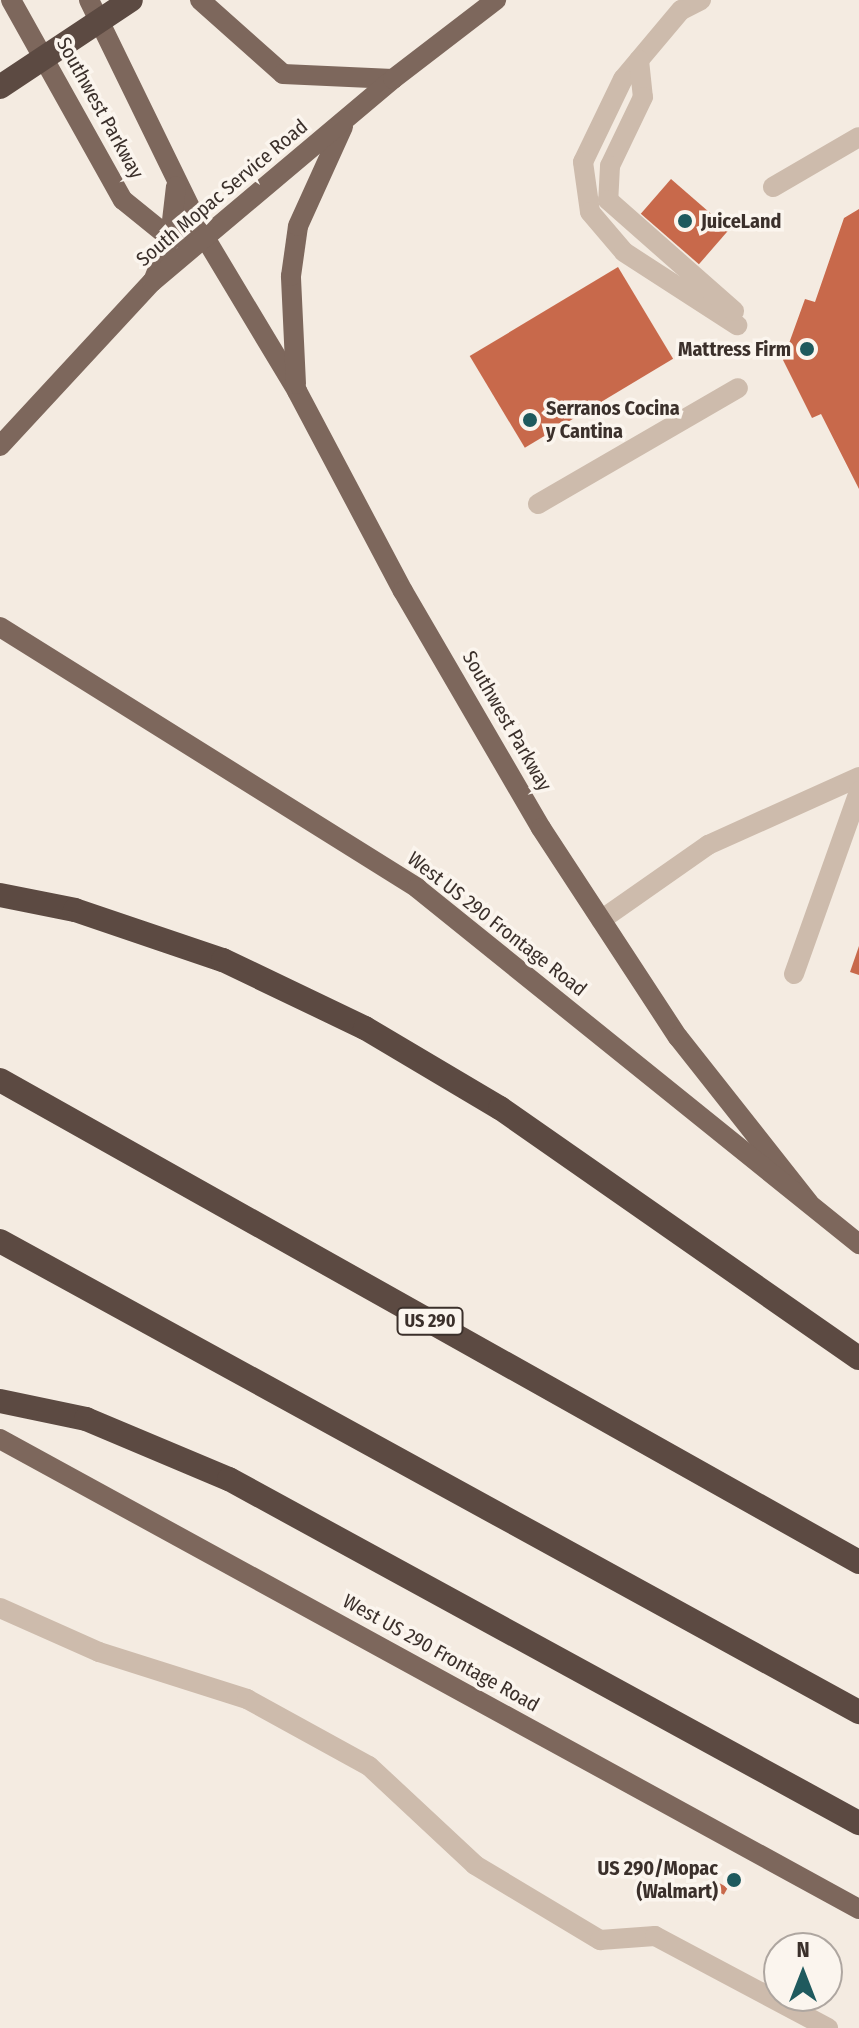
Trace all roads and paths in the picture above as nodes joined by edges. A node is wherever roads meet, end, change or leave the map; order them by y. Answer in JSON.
{"nodes":[{"id":1,"x":11,"y":0,"type":"edge"},
{"id":2,"x":89,"y":0,"type":"edge"},
{"id":3,"x":131,"y":0,"type":"edge"},
{"id":4,"x":200,"y":0,"type":"edge"},
{"id":5,"x":496,"y":0,"type":"edge"},
{"id":6,"x":701,"y":0,"type":"edge"},
{"id":7,"x":639,"y":60,"type":"junction"},
{"id":8,"x":393,"y":79,"type":"junction"},
{"id":9,"x":0,"y":87,"type":"edge"},
{"id":10,"x":347,"y":120,"type":"junction"},
{"id":11,"x":859,"y":137,"type":"edge"},
{"id":12,"x":176,"y":186,"type":"junction"},
{"id":13,"x":773,"y":187,"type":"dead end"},
{"id":14,"x":204,"y":236,"type":"junction"},
{"id":15,"x":170,"y":238,"type":"junction"},
{"id":16,"x":152,"y":282,"type":"junction"},
{"id":17,"x":738,"y":388,"type":"dead end"},
{"id":18,"x":297,"y":391,"type":"junction"},
{"id":19,"x":0,"y":446,"type":"edge"},
{"id":20,"x":538,"y":504,"type":"dead end"},
{"id":21,"x":0,"y":627,"type":"edge"},
{"id":22,"x":859,"y":777,"type":"edge"},
{"id":23,"x":859,"y":791,"type":"edge"},
{"id":24,"x":0,"y":895,"type":"edge"},
{"id":25,"x":601,"y":920,"type":"junction"},
{"id":26,"x":794,"y":974,"type":"dead end"},
{"id":27,"x":0,"y":1080,"type":"edge"},
{"id":28,"x":809,"y":1203,"type":"junction"},
{"id":29,"x":0,"y":1241,"type":"edge"},
{"id":30,"x":859,"y":1244,"type":"edge"},
{"id":31,"x":859,"y":1358,"type":"edge"},
{"id":32,"x":0,"y":1401,"type":"edge"},
{"id":33,"x":0,"y":1439,"type":"edge"},
{"id":34,"x":859,"y":1562,"type":"edge"},
{"id":35,"x":0,"y":1608,"type":"edge"},
{"id":36,"x":859,"y":1712,"type":"edge"},
{"id":37,"x":859,"y":1823,"type":"edge"},
{"id":38,"x":859,"y":1909,"type":"edge"},
{"id":39,"x":828,"y":2028,"type":"edge"}],
"edges":[{"from":1,"to":15,"type":"main road","name":"Southwest Parkway"},
{"from":2,"to":12,"type":"main road","name":"Southwest Parkway"},
{"from":3,"to":9,"type":"highway","bridge":true},
{"from":4,"to":8,"type":"main road"},
{"from":5,"to":8,"type":"main road","name":"South Mopac Service Road"},
{"from":6,"to":7,"type":"lane"},
{"from":7,"to":7,"type":"lane"},
{"from":8,"to":10,"type":"main road","name":"South Mopac Service Road"},
{"from":10,"to":14,"type":"main road","name":"South Mopac Service Road"},
{"from":10,"to":18,"type":"main road"},
{"from":11,"to":13,"type":"lane"},
{"from":12,"to":14,"type":"main road","name":"Southwest Parkway"},
{"from":12,"to":15,"type":"main road"},
{"from":14,"to":15,"type":"main road"},
{"from":14,"to":16,"type":"main road","name":"South Mopac Service Road"},
{"from":14,"to":18,"type":"main road","name":"Southwest Parkway"},
{"from":15,"to":16,"type":"main road"},
{"from":16,"to":19,"type":"main road","name":"South Mopac Service Road"},
{"from":17,"to":20,"type":"lane"},
{"from":18,"to":25,"type":"main road","name":"Southwest Parkway"},
{"from":21,"to":28,"type":"main road","name":"West US 290 Frontage Road"},
{"from":22,"to":25,"type":"lane"},
{"from":23,"to":26,"type":"lane"},
{"from":24,"to":31,"type":"highway"},
{"from":25,"to":28,"type":"main road","name":"Southwest Parkway"},
{"from":27,"to":34,"type":"highway","number":"US 290"},
{"from":28,"to":30,"type":"main road","name":"West US 290 Frontage Road"},
{"from":29,"to":36,"type":"highway"},
{"from":32,"to":37,"type":"highway"},
{"from":33,"to":38,"type":"main road","name":"West US 290 Frontage Road"},
{"from":35,"to":39,"type":"lane"}]}
